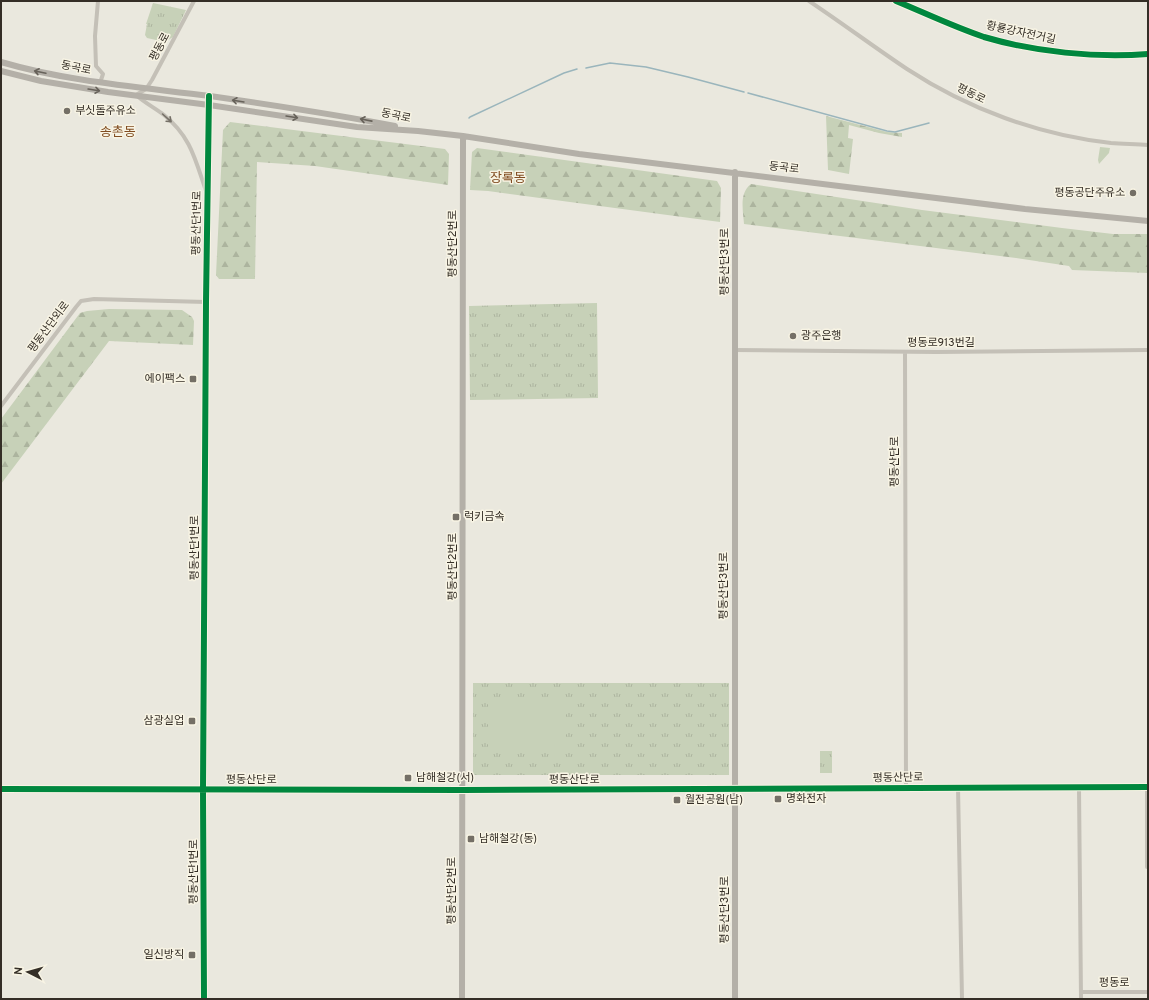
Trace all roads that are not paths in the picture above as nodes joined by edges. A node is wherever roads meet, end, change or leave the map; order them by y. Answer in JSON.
{"nodes":[{"id":1,"x":98,"y":1,"type":"edge"},
{"id":2,"x":194,"y":1,"type":"edge"},
{"id":3,"x":809,"y":1,"type":"edge"},
{"id":4,"x":1,"y":62,"type":"edge"},
{"id":5,"x":1,"y":71,"type":"edge"},
{"id":6,"x":100,"y":83,"type":"junction"},
{"id":7,"x":146,"y":89,"type":"junction"},
{"id":8,"x":136,"y":95,"type":"junction"},
{"id":9,"x":210,"y":96,"type":"junction"},
{"id":10,"x":209,"y":105,"type":"junction"},
{"id":11,"x":418,"y":131,"type":"junction"},
{"id":12,"x":463,"y":136,"type":"junction"},
{"id":13,"x":1148,"y":145,"type":"edge"},
{"id":14,"x":735,"y":172,"type":"junction"},
{"id":15,"x":208,"y":198,"type":"junction"},
{"id":16,"x":1148,"y":221,"type":"edge"},
{"id":17,"x":206,"y":302,"type":"junction"},
{"id":18,"x":734,"y":350,"type":"junction"},
{"id":19,"x":1148,"y":350,"type":"edge"},
{"id":20,"x":905,"y":352,"type":"junction"},
{"id":21,"x":1,"y":406,"type":"edge"},
{"id":22,"x":958,"y":787,"type":"junction"},
{"id":23,"x":1147,"y":787,"type":"edge"},
{"id":24,"x":906,"y":788,"type":"junction"},
{"id":25,"x":1079,"y":788,"type":"junction"},
{"id":26,"x":1,"y":789,"type":"edge"},
{"id":27,"x":204,"y":790,"type":"junction"},
{"id":28,"x":462,"y":790,"type":"junction"},
{"id":29,"x":734,"y":790,"type":"junction"},
{"id":30,"x":1148,"y":827,"type":"edge"},
{"id":31,"x":1148,"y":867,"type":"edge"},
{"id":32,"x":1081,"y":992,"type":"junction"},
{"id":33,"x":1148,"y":992,"type":"edge"},
{"id":34,"x":204,"y":999,"type":"edge"},
{"id":35,"x":462,"y":999,"type":"edge"},
{"id":36,"x":735,"y":999,"type":"edge"},
{"id":37,"x":962,"y":999,"type":"edge"},
{"id":38,"x":1081,"y":999,"type":"edge"}],
"edges":[{"from":1,"to":6,"type":"street"},
{"from":2,"to":7,"type":"street","name":"평동로"},
{"from":3,"to":13,"type":"street","name":"평동로"},
{"from":6,"to":4,"type":"street","name":"동곡로","one_way":true},
{"from":5,"to":8,"type":"street","name":"동곡로","one_way":true},
{"from":6,"to":7,"type":"street","name":"동곡로"},
{"from":7,"to":8,"type":"street"},
{"from":7,"to":9,"type":"street","name":"동곡로"},
{"from":8,"to":10,"type":"street","name":"동곡로"},
{"from":8,"to":15,"type":"street","one_way":true},
{"from":9,"to":10,"type":"street","name":"평동산단1번로"},
{"from":11,"to":9,"type":"street","name":"동곡로","one_way":true},
{"from":10,"to":11,"type":"street","name":"동곡로","one_way":true},
{"from":10,"to":15,"type":"street","name":"평동산단1번로"},
{"from":11,"to":12,"type":"street","name":"동곡로"},
{"from":12,"to":14,"type":"street","name":"동곡로"},
{"from":12,"to":28,"type":"street","name":"평동산단2번로"},
{"from":14,"to":16,"type":"street","name":"동곡로"},
{"from":14,"to":18,"type":"street","name":"평동산단3번로"},
{"from":15,"to":17,"type":"street","name":"평동산단1번로"},
{"from":17,"to":21,"type":"street","name":"평동산단외로"},
{"from":17,"to":27,"type":"street","name":"평동산단1번로"},
{"from":18,"to":20,"type":"street","name":"평동로913번길"},
{"from":18,"to":29,"type":"street","name":"평동산단3번로"},
{"from":19,"to":20,"type":"street","name":"평동로913번길"},
{"from":20,"to":24,"type":"street","name":"평동산단로"},
{"from":22,"to":24,"type":"street","name":"평동산단로"},
{"from":22,"to":25,"type":"street","name":"평동산단로"},
{"from":22,"to":37,"type":"street"},
{"from":23,"to":25,"type":"street","name":"평동산단로"},
{"from":23,"to":30,"type":"street"},
{"from":24,"to":29,"type":"street","name":"평동산단로"},
{"from":25,"to":32,"type":"street"},
{"from":26,"to":27,"type":"street","name":"평동산단로"},
{"from":27,"to":28,"type":"street","name":"평동산단로"},
{"from":27,"to":34,"type":"street","name":"평동산단1번로"},
{"from":28,"to":29,"type":"street","name":"평동산단로"},
{"from":28,"to":35,"type":"street","name":"평동산단2번로"},
{"from":29,"to":36,"type":"street","name":"평동산단3번로"},
{"from":30,"to":31,"type":"street"},
{"from":32,"to":33,"type":"street","name":"평동로"},
{"from":32,"to":38,"type":"street"}]}
